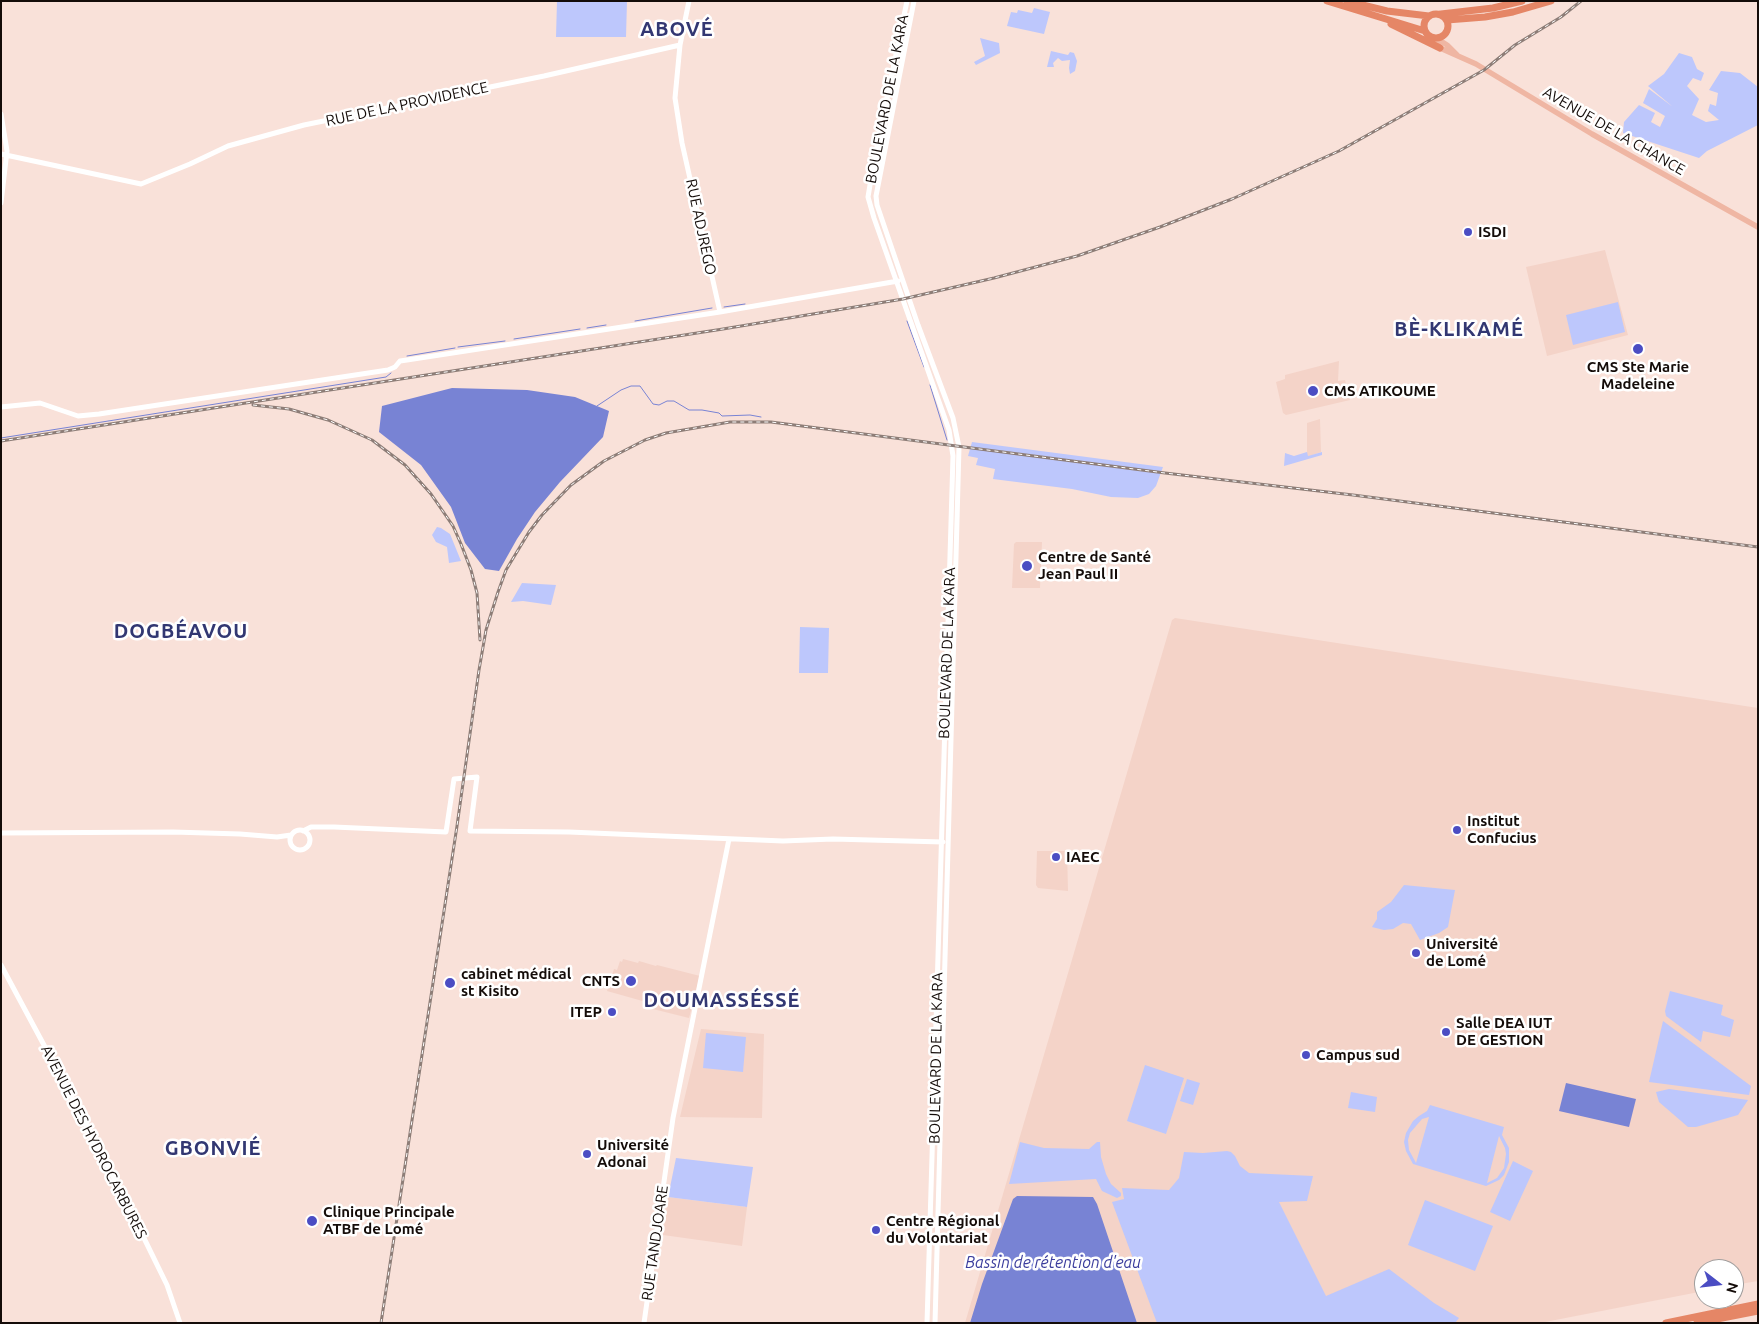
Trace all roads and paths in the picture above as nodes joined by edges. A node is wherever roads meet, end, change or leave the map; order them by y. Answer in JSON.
{"nodes":[{"id":1,"x":689,"y":1,"type":"edge"},
{"id":2,"x":907,"y":1,"type":"edge"},
{"id":3,"x":914,"y":1,"type":"edge"},
{"id":4,"x":1327,"y":1,"type":"edge"},
{"id":5,"x":1347,"y":1,"type":"edge"},
{"id":6,"x":1522,"y":1,"type":"edge"},
{"id":7,"x":1551,"y":1,"type":"edge"},
{"id":8,"x":1441,"y":14,"type":"junction"},
{"id":9,"x":1429,"y":16,"type":"junction"},
{"id":10,"x":1380,"y":18,"type":"junction"},
{"id":11,"x":1447,"y":20,"type":"junction"},
{"id":12,"x":1425,"y":31,"type":"junction"},
{"id":13,"x":1434,"y":37,"type":"junction"},
{"id":14,"x":680,"y":45,"type":"junction"},
{"id":15,"x":1440,"y":48,"type":"junction"},
{"id":16,"x":1458,"y":56,"type":"junction"},
{"id":17,"x":1,"y":114,"type":"edge"},
{"id":18,"x":4,"y":155,"type":"edge"},
{"id":19,"x":1,"y":203,"type":"edge"},
{"id":20,"x":1758,"y":227,"type":"edge"},
{"id":21,"x":903,"y":279,"type":"junction"},
{"id":22,"x":896,"y":282,"type":"junction"},
{"id":23,"x":720,"y":312,"type":"junction"},
{"id":24,"x":1,"y":407,"type":"edge"},
{"id":25,"x":320,"y":827,"type":"junction"},
{"id":26,"x":303,"y":831,"type":"junction"},
{"id":27,"x":1,"y":833,"type":"edge"},
{"id":28,"x":291,"y":835,"type":"junction"},
{"id":29,"x":277,"y":837,"type":"junction"},
{"id":30,"x":729,"y":839,"type":"junction"},
{"id":31,"x":309,"y":840,"type":"junction"},
{"id":32,"x":941,"y":842,"type":"junction"},
{"id":33,"x":948,"y":842,"type":"junction"},
{"id":34,"x":290,"y":843,"type":"junction"},
{"id":35,"x":1,"y":965,"type":"edge"},
{"id":36,"x":1758,"y":1304,"type":"edge"},
{"id":37,"x":1758,"y":1311,"type":"edge"},
{"id":38,"x":180,"y":1323,"type":"edge"},
{"id":39,"x":644,"y":1323,"type":"edge"},
{"id":40,"x":927,"y":1323,"type":"edge"},
{"id":41,"x":935,"y":1323,"type":"edge"},
{"id":42,"x":1666,"y":1323,"type":"edge"},
{"id":43,"x":1697,"y":1323,"type":"edge"}],
"edges":[{"from":1,"to":14,"type":"main road","name":"RUE ADJREGO"},
{"from":2,"to":22,"type":"main road","name":"BOULEVARD DE LA KARA"},
{"from":3,"to":21,"type":"main road","name":"BOULEVARD DE LA KARA"},
{"from":4,"to":10,"type":"highway"},
{"from":5,"to":9,"type":"highway"},
{"from":6,"to":8,"type":"highway"},
{"from":7,"to":11,"type":"highway"},
{"from":8,"to":9,"type":"highway"},
{"from":8,"to":11,"type":"highway"},
{"from":9,"to":12,"type":"highway"},
{"from":10,"to":12,"type":"highway"},
{"from":10,"to":15,"type":"highway"},
{"from":11,"to":13,"type":"highway"},
{"from":12,"to":13,"type":"highway"},
{"from":13,"to":15,"type":"main road"},
{"from":13,"to":16,"type":"main road","name":"AVENUE DE LA CHANCE"},
{"from":14,"to":18,"type":"main road","name":"RUE DE LA PROVIDENCE"},
{"from":14,"to":23,"type":"main road","name":"RUE ADJREGO"},
{"from":15,"to":16,"type":"main road","name":"AVENUE DE LA CHANCE"},
{"from":16,"to":20,"type":"main road","name":"AVENUE DE LA CHANCE"},
{"from":17,"to":18,"type":"main road"},
{"from":18,"to":19,"type":"main road"},
{"from":21,"to":22,"type":"main road"},
{"from":21,"to":33,"type":"main road","name":"BOULEVARD DE LA KARA"},
{"from":22,"to":23,"type":"main road"},
{"from":22,"to":32,"type":"main road","name":"BOULEVARD DE LA KARA"},
{"from":23,"to":24,"type":"main road"},
{"from":25,"to":26,"type":"main road"},
{"from":25,"to":30,"type":"main road"},
{"from":25,"to":31,"type":"main road"},
{"from":26,"to":28,"type":"main road"},
{"from":26,"to":31,"type":"main road"},
{"from":27,"to":29,"type":"main road"},
{"from":28,"to":29,"type":"main road"},
{"from":28,"to":34,"type":"main road"},
{"from":29,"to":34,"type":"main road"},
{"from":30,"to":32,"type":"main road"},
{"from":30,"to":39,"type":"main road","name":"RUE TANDJOARE"},
{"from":31,"to":34,"type":"main road"},
{"from":32,"to":33,"type":"main road"},
{"from":32,"to":40,"type":"main road","name":"BOULEVARD DE LA KARA"},
{"from":33,"to":41,"type":"main road","name":"BOULEVARD DE LA KARA"},
{"from":35,"to":38,"type":"main road","name":"AVENUE DES HYDROCARBURES"},
{"from":36,"to":42,"type":"highway"},
{"from":37,"to":43,"type":"highway"}]}
